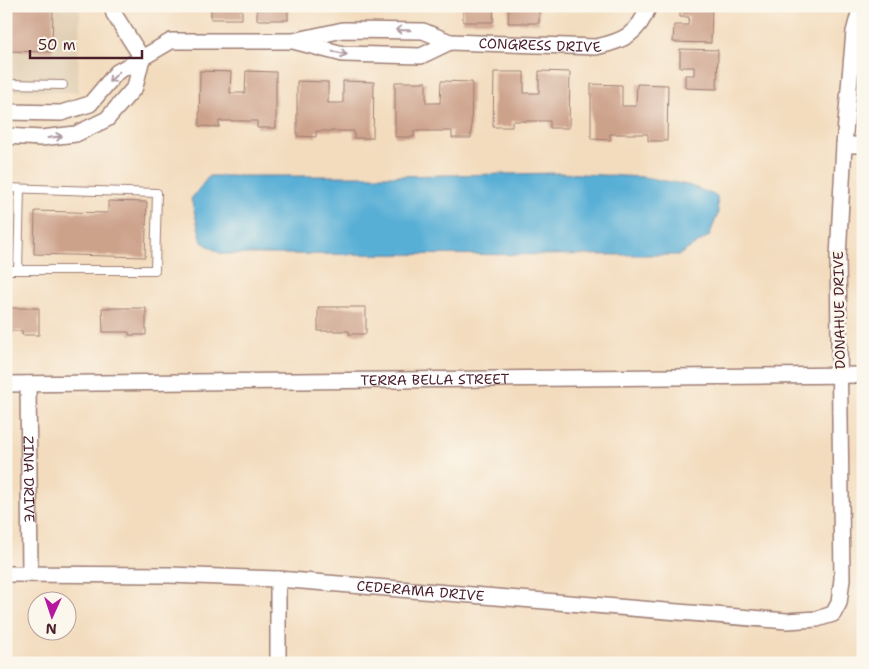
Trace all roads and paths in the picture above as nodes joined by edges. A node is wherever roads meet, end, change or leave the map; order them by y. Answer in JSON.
{"nodes":[{"id":1,"x":112,"y":6,"type":"edge"},
{"id":2,"x":649,"y":6,"type":"edge"},
{"id":3,"x":861,"y":6,"type":"edge"},
{"id":4,"x":292,"y":41,"type":"junction"},
{"id":5,"x":450,"y":42,"type":"junction"},
{"id":6,"x":142,"y":58,"type":"junction"},
{"id":7,"x":6,"y":84,"type":"edge"},
{"id":8,"x":63,"y":85,"type":"dead end"},
{"id":9,"x":6,"y":112,"type":"edge"},
{"id":10,"x":6,"y":136,"type":"edge"},
{"id":11,"x":844,"y":145,"type":"junction"},
{"id":12,"x":863,"y":146,"type":"edge"},
{"id":13,"x":6,"y":188,"type":"edge"},
{"id":14,"x":20,"y":189,"type":"junction"},
{"id":15,"x":6,"y":270,"type":"edge"},
{"id":16,"x":18,"y":270,"type":"junction"},
{"id":17,"x":863,"y":375,"type":"edge"},
{"id":18,"x":840,"y":376,"type":"junction"},
{"id":19,"x":6,"y":384,"type":"edge"},
{"id":20,"x":28,"y":384,"type":"junction"},
{"id":21,"x":30,"y":573,"type":"junction"},
{"id":22,"x":6,"y":574,"type":"edge"},
{"id":23,"x":278,"y":579,"type":"junction"},
{"id":24,"x":833,"y":614,"type":"joint"},
{"id":25,"x":278,"y":663,"type":"edge"}],
"edges":[{"from":1,"to":6,"type":"street"},
{"from":2,"to":5,"type":"street","name":"CONGRESS DRIVE"},
{"from":3,"to":11,"type":"street","name":"DONAHUE DRIVE"},
{"from":5,"to":4,"type":"street","name":"CONGRESS DRIVE","one_way":true},
{"from":4,"to":5,"type":"street","name":"CONGRESS DRIVE","one_way":true},
{"from":4,"to":6,"type":"street","name":"CONGRESS DRIVE"},
{"from":6,"to":9,"type":"street","name":"CONGRESS DRIVE","one_way":true},
{"from":10,"to":6,"type":"street","one_way":true},
{"from":7,"to":8,"type":"lane"},
{"from":11,"to":12,"type":"street"},
{"from":11,"to":18,"type":"street","name":"DONAHUE DRIVE"},
{"from":13,"to":14,"type":"lane"},
{"from":14,"to":16,"type":"lane"},
{"from":14,"to":16,"type":"lane"},
{"from":15,"to":16,"type":"lane"},
{"from":17,"to":18,"type":"street","name":"TERRA BELLA STREET"},
{"from":18,"to":20,"type":"street","name":"TERRA BELLA STREET"},
{"from":18,"to":24,"type":"street","name":"DONAHUE DRIVE"},
{"from":19,"to":20,"type":"street","name":"TERRA BELLA STREET"},
{"from":20,"to":21,"type":"street","name":"ZINA DRIVE"},
{"from":21,"to":22,"type":"street","name":"CEDERAMA DRIVE"},
{"from":21,"to":23,"type":"street","name":"CEDERAMA DRIVE"},
{"from":23,"to":24,"type":"street","name":"CEDERAMA DRIVE"},
{"from":23,"to":25,"type":"street"}]}
